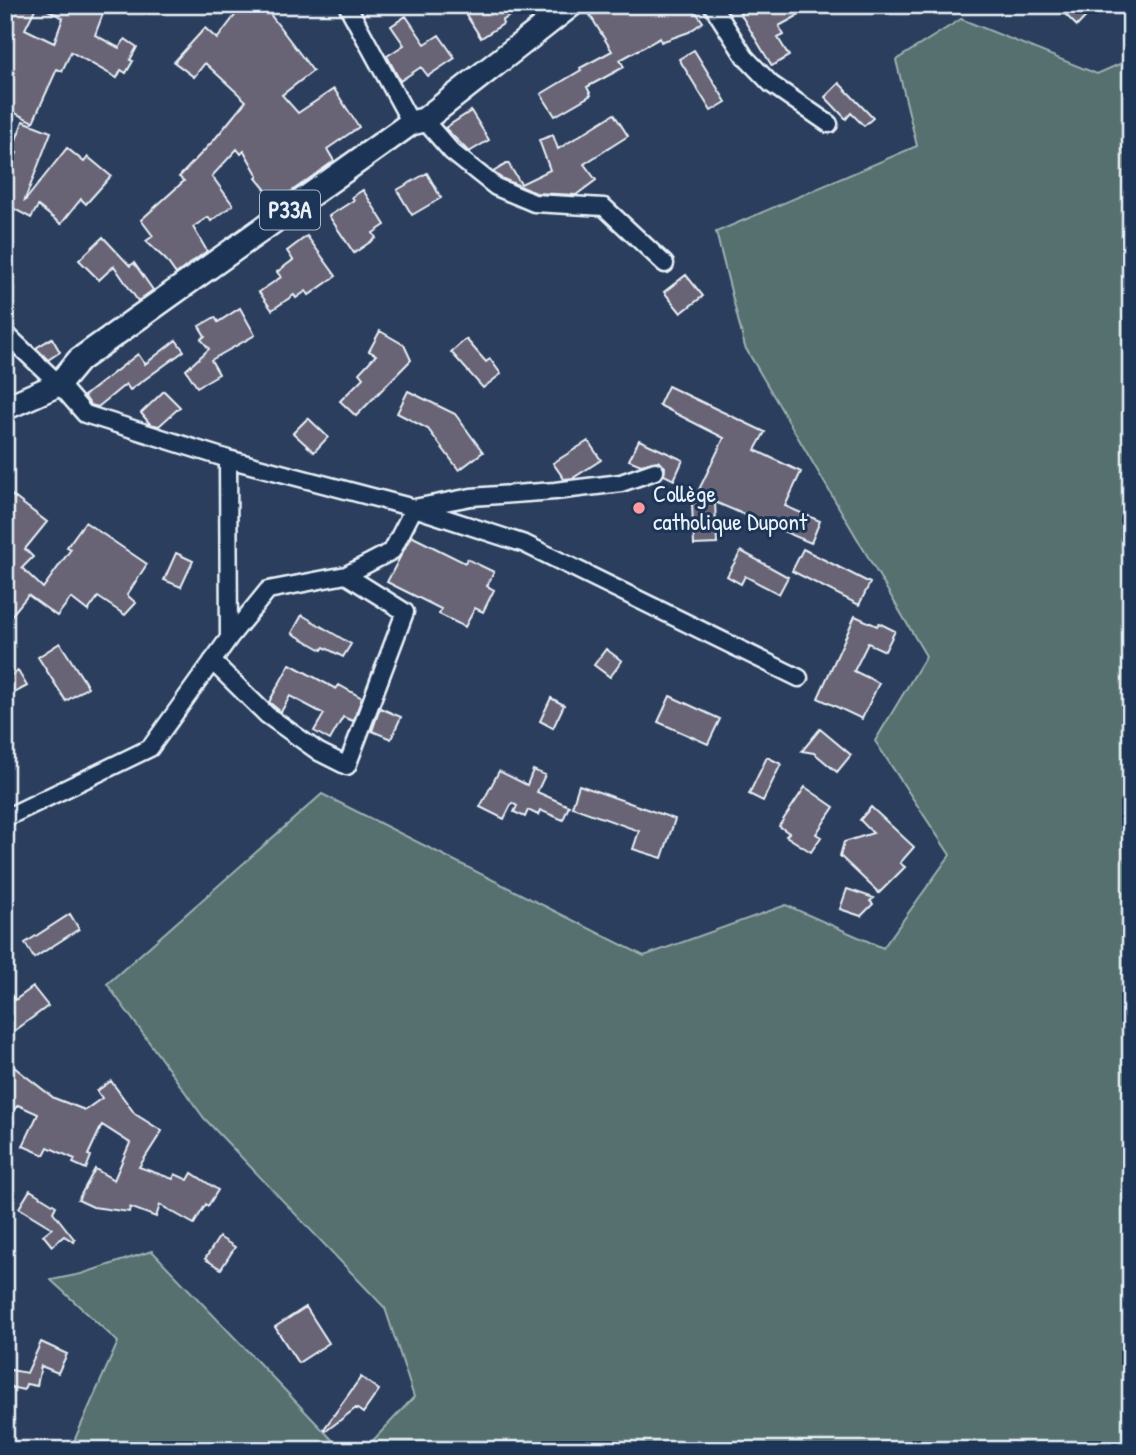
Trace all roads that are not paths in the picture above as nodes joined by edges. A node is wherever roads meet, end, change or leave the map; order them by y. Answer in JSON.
{"nodes":[{"id":1,"x":348,"y":5,"type":"edge"},
{"id":2,"x":571,"y":5,"type":"edge"},
{"id":3,"x":712,"y":5,"type":"edge"},
{"id":4,"x":418,"y":122,"type":"junction"},
{"id":5,"x":829,"y":124,"type":"dead end"},
{"id":6,"x":665,"y":264,"type":"dead end"},
{"id":7,"x":5,"y":333,"type":"edge"},
{"id":8,"x":59,"y":384,"type":"junction"},
{"id":9,"x":5,"y":408,"type":"edge"},
{"id":10,"x":228,"y":459,"type":"junction"},
{"id":11,"x":655,"y":471,"type":"dead end"},
{"id":12,"x":414,"y":508,"type":"junction"},
{"id":13,"x":346,"y":575,"type":"junction"},
{"id":14,"x":229,"y":638,"type":"junction"},
{"id":15,"x":212,"y":661,"type":"junction"},
{"id":16,"x":799,"y":678,"type":"dead end"},
{"id":17,"x":5,"y":818,"type":"edge"}],
"edges":[{"from":1,"to":4,"type":"street"},
{"from":2,"to":4,"type":"main road","number":"P33A"},
{"from":3,"to":5,"type":"street"},
{"from":4,"to":6,"type":"street"},
{"from":4,"to":8,"type":"main road","number":"P33A"},
{"from":7,"to":8,"type":"street"},
{"from":8,"to":9,"type":"main road","number":"P33A"},
{"from":8,"to":10,"type":"street"},
{"from":10,"to":12,"type":"street"},
{"from":10,"to":14,"type":"street"},
{"from":11,"to":12,"type":"street"},
{"from":12,"to":13,"type":"street"},
{"from":12,"to":16,"type":"street"},
{"from":13,"to":14,"type":"street"},
{"from":13,"to":15,"type":"street"},
{"from":14,"to":15,"type":"street"},
{"from":15,"to":17,"type":"street"}]}
